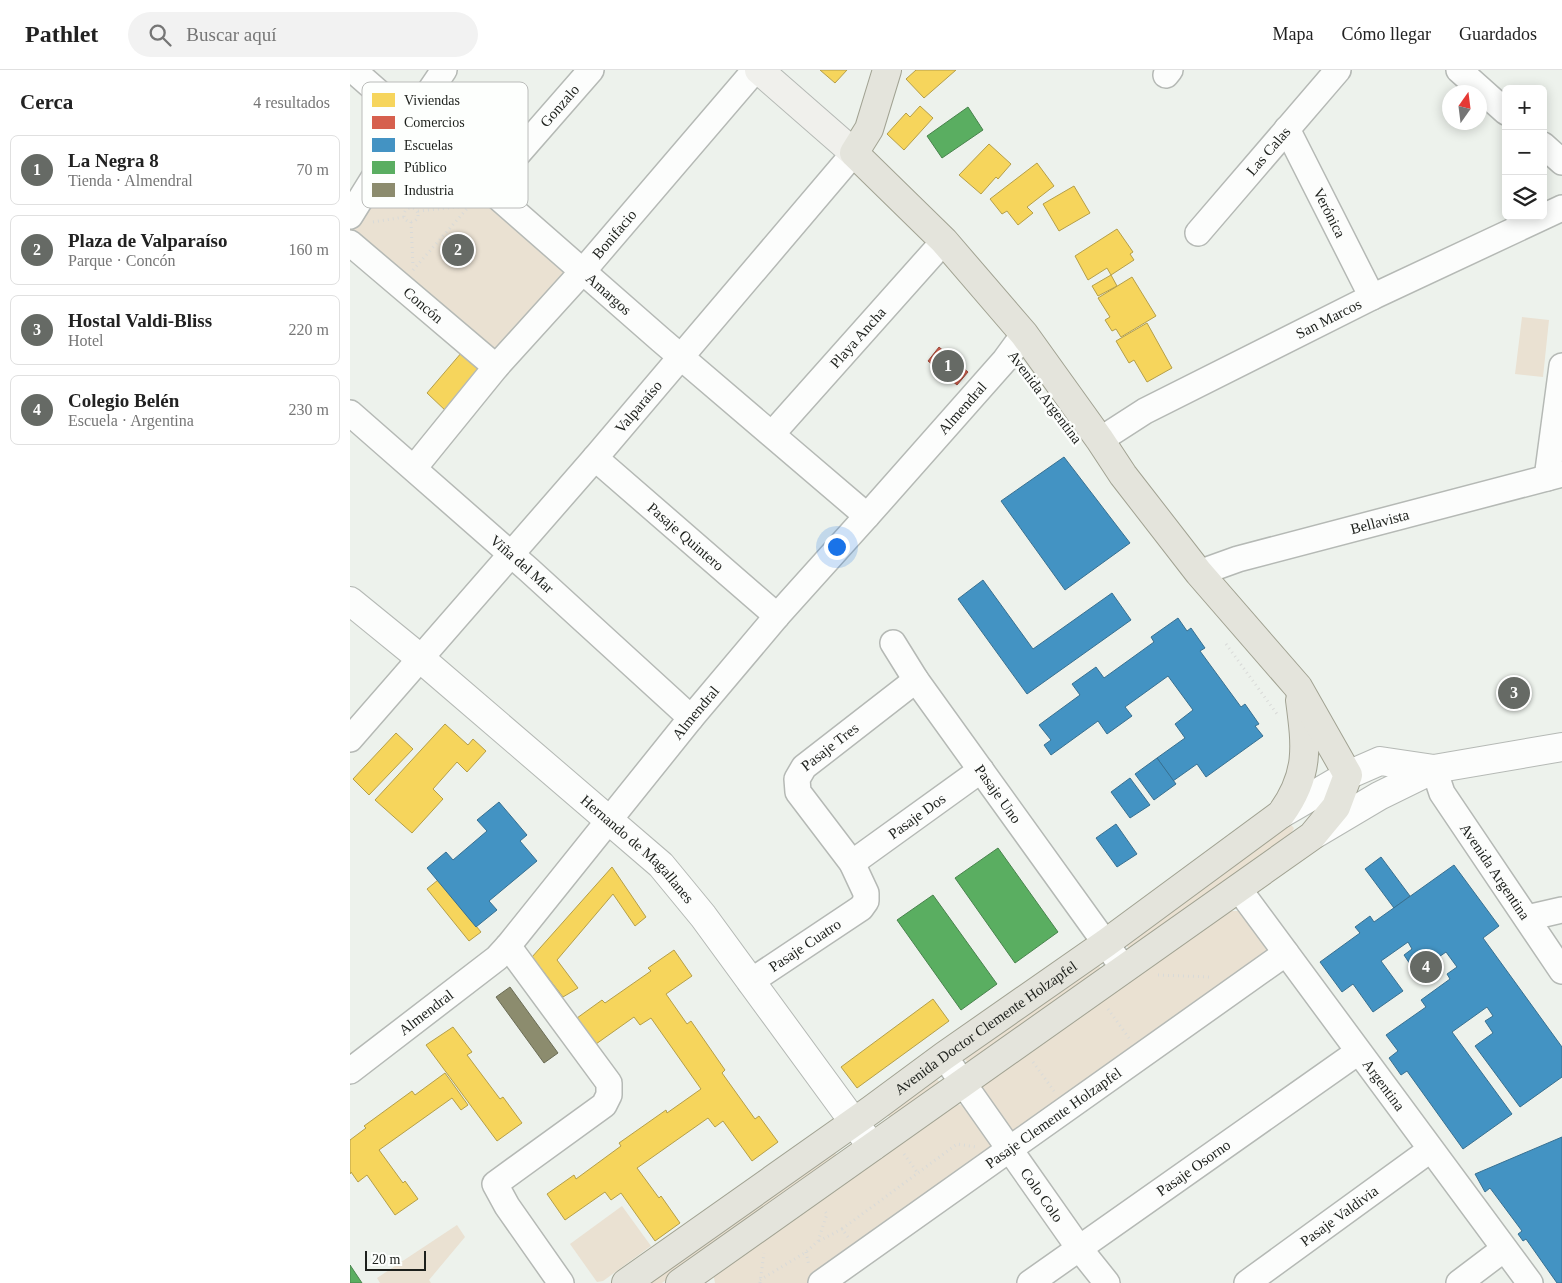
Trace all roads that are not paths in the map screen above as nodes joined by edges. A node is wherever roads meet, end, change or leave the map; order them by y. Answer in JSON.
{"nodes":[{"id":1,"x":353,"y":70,"type":"edge"},
{"id":2,"x":444,"y":70,"type":"edge"},
{"id":3,"x":591,"y":70,"type":"edge"},
{"id":4,"x":755,"y":70,"type":"edge"},
{"id":5,"x":759,"y":70,"type":"edge"},
{"id":6,"x":887,"y":70,"type":"edge"},
{"id":7,"x":1338,"y":70,"type":"edge"},
{"id":8,"x":1459,"y":70,"type":"edge"},
{"id":9,"x":367,"y":82,"type":"edge"},
{"id":10,"x":436,"y":82,"type":"edge"},
{"id":11,"x":1502,"y":108,"type":"edge"},
{"id":12,"x":1287,"y":130,"type":"junction"},
{"id":13,"x":528,"y":141,"type":"edge"},
{"id":14,"x":1547,"y":149,"type":"edge"},
{"id":15,"x":854,"y":153,"type":"junction"},
{"id":16,"x":1562,"y":162,"type":"edge"},
{"id":17,"x":365,"y":208,"type":"edge"},
{"id":18,"x":500,"y":208,"type":"edge"},
{"id":19,"x":1562,"y":208,"type":"edge"},
{"id":20,"x":359,"y":220,"type":"edge"},
{"id":21,"x":1198,"y":234,"type":"dead end"},
{"id":22,"x":944,"y":241,"type":"junction"},
{"id":23,"x":350,"y":243,"type":"edge"},
{"id":24,"x":583,"y":271,"type":"junction"},
{"id":25,"x":1372,"y":297,"type":"junction"},
{"id":26,"x":1024,"y":334,"type":"junction"},
{"id":27,"x":681,"y":356,"type":"junction"},
{"id":28,"x":1562,"y":366,"type":"edge"},
{"id":29,"x":496,"y":367,"type":"junction"},
{"id":30,"x":350,"y":413,"type":"edge"},
{"id":31,"x":772,"y":434,"type":"junction"},
{"id":32,"x":1100,"y":440,"type":"junction"},
{"id":33,"x":595,"y":458,"type":"junction"},
{"id":34,"x":414,"y":468,"type":"junction"},
{"id":35,"x":1555,"y":476,"type":"edge"},
{"id":36,"x":867,"y":516,"type":"junction"},
{"id":37,"x":511,"y":554,"type":"junction"},
{"id":38,"x":1199,"y":573,"type":"junction"},
{"id":39,"x":350,"y":600,"type":"edge"},
{"id":40,"x":776,"y":616,"type":"junction"},
{"id":41,"x":892,"y":643,"type":"dead end"},
{"id":42,"x":420,"y":658,"type":"junction"},
{"id":43,"x":916,"y":680,"type":"junction"},
{"id":44,"x":1298,"y":688,"type":"junction"},
{"id":45,"x":691,"y":718,"type":"junction"},
{"id":46,"x":350,"y":739,"type":"edge"},
{"id":47,"x":1562,"y":747,"type":"edge"},
{"id":48,"x":981,"y":770,"type":"junction"},
{"id":49,"x":1434,"y":770,"type":"junction"},
{"id":50,"x":1348,"y":775,"type":"junction"},
{"id":51,"x":1281,"y":814,"type":"junction"},
{"id":52,"x":609,"y":821,"type":"junction"},
{"id":53,"x":1312,"y":836,"type":"junction"},
{"id":54,"x":852,"y":863,"type":"junction"},
{"id":55,"x":1238,"y":888,"type":"junction"},
{"id":56,"x":861,"y":908,"type":"joint"},
{"id":57,"x":1562,"y":910,"type":"edge"},
{"id":58,"x":1527,"y":918,"type":"junction"},
{"id":59,"x":1106,"y":943,"type":"junction"},
{"id":60,"x":508,"y":946,"type":"junction"},
{"id":61,"x":1286,"y":953,"type":"junction"},
{"id":62,"x":1124,"y":969,"type":"junction"},
{"id":63,"x":1562,"y":971,"type":"edge"},
{"id":64,"x":750,"y":982,"type":"junction"},
{"id":65,"x":1358,"y":1052,"type":"junction"},
{"id":66,"x":944,"y":1056,"type":"junction"},
{"id":67,"x":350,"y":1070,"type":"edge"},
{"id":68,"x":963,"y":1082,"type":"junction"},
{"id":69,"x":853,"y":1122,"type":"junction"},
{"id":70,"x":885,"y":1147,"type":"junction"},
{"id":71,"x":1010,"y":1148,"type":"junction"},
{"id":72,"x":1430,"y":1150,"type":"junction"},
{"id":73,"x":1079,"y":1248,"type":"junction"},
{"id":74,"x":1504,"y":1249,"type":"junction"},
{"id":75,"x":694,"y":1279,"type":"edge"},
{"id":76,"x":561,"y":1283,"type":"edge"},
{"id":77,"x":626,"y":1283,"type":"edge"},
{"id":78,"x":821,"y":1283,"type":"edge"},
{"id":79,"x":1030,"y":1283,"type":"edge"},
{"id":80,"x":1107,"y":1283,"type":"edge"},
{"id":81,"x":1247,"y":1283,"type":"edge"},
{"id":82,"x":1459,"y":1283,"type":"edge"},
{"id":83,"x":1530,"y":1283,"type":"edge"}],
"edges":[{"from":1,"to":9,"type":"street","name":"Amargos"},
{"from":2,"to":10,"type":"street"},
{"from":3,"to":13,"type":"street","name":"Gonzalo"},
{"from":4,"to":24,"type":"street","name":"Bonifacio"},
{"from":5,"to":15,"type":"main road","name":"Avenida Argentina"},
{"from":6,"to":15,"type":"main road"},
{"from":7,"to":12,"type":"street","name":"Las Calas"},
{"from":8,"to":11,"type":"street"},
{"from":12,"to":21,"type":"street","name":"Las Calas"},
{"from":12,"to":25,"type":"street","name":"Verónica"},
{"from":14,"to":16,"type":"street"},
{"from":15,"to":22,"type":"main road","name":"Avenida Argentina"},
{"from":15,"to":27,"type":"street","name":"Valparaíso"},
{"from":17,"to":20,"type":"street"},
{"from":18,"to":24,"type":"street","name":"Amargos"},
{"from":19,"to":25,"type":"street","name":"San Marcos"},
{"from":22,"to":26,"type":"main road","name":"Avenida Argentina"},
{"from":22,"to":31,"type":"street","name":"Playa Ancha"},
{"from":23,"to":29,"type":"street","name":"Concón"},
{"from":24,"to":27,"type":"street","name":"Amargos"},
{"from":24,"to":29,"type":"street","name":"Bonifacio"},
{"from":25,"to":32,"type":"street","name":"San Marcos"},
{"from":26,"to":32,"type":"main road","name":"Avenida Argentina"},
{"from":26,"to":36,"type":"street","name":"Almendral"},
{"from":27,"to":31,"type":"street","name":"Amargos"},
{"from":27,"to":33,"type":"street","name":"Valparaíso"},
{"from":28,"to":35,"type":"street"},
{"from":29,"to":34,"type":"street","name":"Bonifacio"},
{"from":30,"to":34,"type":"street","name":"Viña del Mar"},
{"from":31,"to":36,"type":"street","name":"Amargos"},
{"from":32,"to":38,"type":"main road","name":"Avenida Argentina"},
{"from":33,"to":37,"type":"street","name":"Valparaíso"},
{"from":33,"to":40,"type":"street","name":"Pasaje Quintero"},
{"from":34,"to":37,"type":"street","name":"Viña del Mar"},
{"from":35,"to":38,"type":"street","name":"Bellavista"},
{"from":36,"to":40,"type":"street","name":"Almendral"},
{"from":37,"to":42,"type":"street","name":"Valparaíso"},
{"from":37,"to":45,"type":"street","name":"Viña del Mar"},
{"from":38,"to":44,"type":"main road","name":"Avenida Argentina"},
{"from":39,"to":42,"type":"street","name":"Hernando de Magallanes"},
{"from":40,"to":45,"type":"street","name":"Almendral"},
{"from":41,"to":43,"type":"street","name":"Pasaje Uno"},
{"from":42,"to":46,"type":"street","name":"Valparaíso"},
{"from":42,"to":52,"type":"street","name":"Hernando de Magallanes"},
{"from":43,"to":48,"type":"street","name":"Pasaje Uno"},
{"from":43,"to":54,"type":"street","name":"Pasaje Tres"},
{"from":44,"to":50,"type":"main road"},
{"from":44,"to":51,"type":"main road"},
{"from":45,"to":52,"type":"street","name":"Almendral"},
{"from":47,"to":49,"type":"street","name":"Avenida Doctor Clemente Holzapfel"},
{"from":48,"to":54,"type":"street","name":"Pasaje Dos"},
{"from":48,"to":59,"type":"street","name":"Pasaje Uno"},
{"from":49,"to":50,"type":"street","name":"Avenida Doctor Clemente Holzapfel"},
{"from":49,"to":53,"type":"street"},
{"from":49,"to":58,"type":"street","name":"Avenida Argentina"},
{"from":50,"to":51,"type":"street","name":"Avenida Doctor Clemente Holzapfel"},
{"from":50,"to":53,"type":"main road","name":"Avenida Doctor Clemente Holzapfel"},
{"from":51,"to":59,"type":"main road","name":"Avenida Doctor Clemente Holzapfel"},
{"from":52,"to":60,"type":"street","name":"Almendral"},
{"from":52,"to":64,"type":"street","name":"Hernando de Magallanes"},
{"from":53,"to":55,"type":"main road","name":"Avenida Doctor Clemente Holzapfel"},
{"from":54,"to":56,"type":"street","name":"Pasaje Tres"},
{"from":55,"to":61,"type":"street","name":"Argentina"},
{"from":55,"to":62,"type":"main road","name":"Avenida Doctor Clemente Holzapfel"},
{"from":56,"to":64,"type":"street","name":"Pasaje Cuatro"},
{"from":57,"to":58,"type":"street"},
{"from":58,"to":63,"type":"street","name":"Avenida Argentina"},
{"from":59,"to":62,"type":"street"},
{"from":59,"to":66,"type":"main road","name":"Avenida Doctor Clemente Holzapfel"},
{"from":60,"to":67,"type":"street","name":"Almendral"},
{"from":60,"to":76,"type":"street"},
{"from":61,"to":65,"type":"street","name":"Argentina"},
{"from":61,"to":71,"type":"street","name":"Pasaje Clemente Holzapfel"},
{"from":62,"to":68,"type":"main road","name":"Avenida Doctor Clemente Holzapfel"},
{"from":64,"to":69,"type":"street","name":"Hernando de Magallanes"},
{"from":65,"to":72,"type":"street","name":"Argentina"},
{"from":65,"to":73,"type":"street","name":"Pasaje Osorno"},
{"from":66,"to":68,"type":"street","name":"Colo Colo"},
{"from":66,"to":69,"type":"main road","name":"Avenida Doctor Clemente Holzapfel"},
{"from":68,"to":70,"type":"main road","name":"Avenida Doctor Clemente Holzapfel"},
{"from":68,"to":71,"type":"street","name":"Colo Colo"},
{"from":69,"to":70,"type":"street","name":"Hernando de Magallanes"},
{"from":69,"to":77,"type":"main road","name":"Avenida Doctor Clemente Holzapfel"},
{"from":70,"to":75,"type":"main road","name":"Avenida Doctor Clemente Holzapfel"},
{"from":71,"to":73,"type":"street","name":"Colo Colo"},
{"from":71,"to":78,"type":"street","name":"Pasaje Clemente Holzapfel"},
{"from":72,"to":74,"type":"street","name":"Argentina"},
{"from":72,"to":81,"type":"street","name":"Pasaje Valdivia"},
{"from":73,"to":79,"type":"street","name":"Pasaje Osorno"},
{"from":73,"to":80,"type":"street","name":"Colo Colo"},
{"from":74,"to":82,"type":"street"},
{"from":74,"to":83,"type":"street","name":"Argentina"}]}
